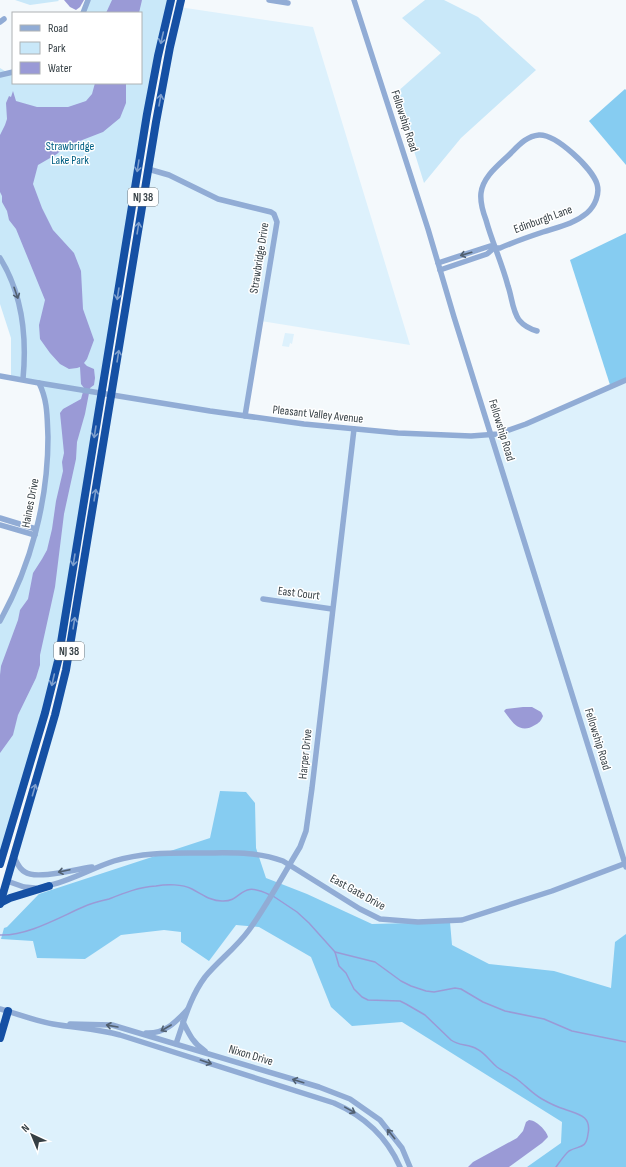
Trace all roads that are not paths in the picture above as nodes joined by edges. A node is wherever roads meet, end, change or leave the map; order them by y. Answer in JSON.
{"nodes":[{"id":1,"x":88,"y":0,"type":"edge"},
{"id":2,"x":171,"y":0,"type":"edge"},
{"id":3,"x":181,"y":0,"type":"edge"},
{"id":4,"x":269,"y":0,"type":"edge"},
{"id":5,"x":354,"y":0,"type":"edge"},
{"id":6,"x":288,"y":3,"type":"dead end"},
{"id":7,"x":82,"y":12,"type":"edge"},
{"id":8,"x":12,"y":72,"type":"edge"},
{"id":9,"x":0,"y":75,"type":"edge"},
{"id":10,"x":148,"y":169,"type":"junction"},
{"id":11,"x":494,"y":248,"type":"junction"},
{"id":12,"x":0,"y":258,"type":"edge"},
{"id":13,"x":438,"y":263,"type":"junction"},
{"id":14,"x":440,"y":270,"type":"junction"},
{"id":15,"x":537,"y":331,"type":"dead end"},
{"id":16,"x":0,"y":376,"type":"edge"},
{"id":17,"x":23,"y":379,"type":"junction"},
{"id":18,"x":626,"y":380,"type":"edge"},
{"id":19,"x":39,"y":383,"type":"junction"},
{"id":20,"x":101,"y":393,"type":"junction"},
{"id":21,"x":112,"y":395,"type":"junction"},
{"id":22,"x":245,"y":416,"type":"junction"},
{"id":23,"x":354,"y":429,"type":"junction"},
{"id":24,"x":492,"y":435,"type":"junction"},
{"id":25,"x":0,"y":518,"type":"edge"},
{"id":26,"x":0,"y":525,"type":"edge"},
{"id":27,"x":36,"y":529,"type":"junction"},
{"id":28,"x":35,"y":535,"type":"junction"},
{"id":29,"x":263,"y":599,"type":"dead end"},
{"id":30,"x":332,"y":608,"type":"junction"},
{"id":31,"x":0,"y":621,"type":"edge"},
{"id":32,"x":8,"y":836,"type":"junction"},
{"id":33,"x":14,"y":857,"type":"junction"},
{"id":34,"x":0,"y":864,"type":"edge"},
{"id":35,"x":102,"y":865,"type":"junction"},
{"id":36,"x":289,"y":865,"type":"junction"},
{"id":37,"x":626,"y":865,"type":"edge"},
{"id":38,"x":7,"y":881,"type":"junction"},
{"id":39,"x":49,"y":886,"type":"junction"},
{"id":40,"x":0,"y":903,"type":"edge"},
{"id":41,"x":188,"y":1008,"type":"junction"},
{"id":42,"x":4,"y":1010,"type":"edge"},
{"id":43,"x":183,"y":1022,"type":"junction"},
{"id":44,"x":54,"y":1024,"type":"junction"},
{"id":45,"x":136,"y":1032,"type":"junction"},
{"id":46,"x":0,"y":1038,"type":"edge"},
{"id":47,"x":176,"y":1044,"type":"junction"},
{"id":48,"x":169,"y":1050,"type":"junction"},
{"id":49,"x":176,"y":1052,"type":"junction"},
{"id":50,"x":212,"y":1055,"type":"junction"},
{"id":51,"x":400,"y":1167,"type":"edge"},
{"id":52,"x":410,"y":1167,"type":"edge"}],
"edges":[{"from":1,"to":7,"type":"street"},
{"from":2,"to":20,"type":"highway","number":"NJ 38","one_way":true},
{"from":10,"to":3,"type":"highway","number":"NJ 38","one_way":true},
{"from":4,"to":6,"type":"street"},
{"from":5,"to":13,"type":"street","name":"Fellowship Road"},
{"from":8,"to":9,"type":"street"},
{"from":21,"to":10,"type":"highway","number":"NJ 38","one_way":true},
{"from":10,"to":22,"type":"street","name":"Strawbridge Drive"},
{"from":11,"to":11,"type":"street","name":"Edinburgh Lane"},
{"from":11,"to":13,"type":"street","name":"Edinburgh Lane","one_way":true},
{"from":11,"to":14,"type":"street","name":"Edinburgh Lane"},
{"from":11,"to":15,"type":"street"},
{"from":12,"to":17,"type":"street","one_way":true},
{"from":13,"to":14,"type":"street","name":"Fellowship Road"},
{"from":14,"to":24,"type":"street","name":"Fellowship Road"},
{"from":16,"to":17,"type":"street","name":"Pleasant Valley Avenue"},
{"from":17,"to":19,"type":"street","name":"Pleasant Valley Avenue"},
{"from":18,"to":24,"type":"street","name":"Pleasant Valley Avenue"},
{"from":19,"to":20,"type":"street","name":"Pleasant Valley Avenue"},
{"from":19,"to":27,"type":"street","name":"Haines Drive"},
{"from":20,"to":21,"type":"street","name":"Pleasant Valley Avenue"},
{"from":20,"to":32,"type":"highway","number":"NJ 38","one_way":true},
{"from":21,"to":22,"type":"street","name":"Pleasant Valley Avenue"},
{"from":33,"to":21,"type":"highway","number":"NJ 38","one_way":true},
{"from":22,"to":23,"type":"street","name":"Pleasant Valley Avenue"},
{"from":23,"to":24,"type":"street","name":"Pleasant Valley Avenue"},
{"from":23,"to":30,"type":"street","name":"Harper Drive"},
{"from":24,"to":37,"type":"street","name":"Fellowship Road"},
{"from":25,"to":27,"type":"street"},
{"from":26,"to":28,"type":"street"},
{"from":27,"to":28,"type":"street","name":"Haines Drive"},
{"from":28,"to":31,"type":"street","name":"Haines Drive"},
{"from":29,"to":30,"type":"street","name":"East Court"},
{"from":30,"to":36,"type":"street","name":"Harper Drive"},
{"from":32,"to":34,"type":"highway","number":"NJ 38"},
{"from":32,"to":38,"type":"highway"},
{"from":35,"to":33,"type":"street","name":"East Gate Drive","one_way":true},
{"from":33,"to":38,"type":"highway","number":"NJ 38"},
{"from":35,"to":36,"type":"street","name":"East Gate Drive"},
{"from":35,"to":39,"type":"street","name":"East Gate Drive"},
{"from":36,"to":37,"type":"street","name":"East Gate Drive"},
{"from":36,"to":41,"type":"street","name":"Harper Drive"},
{"from":38,"to":39,"type":"street","name":"East Gate Drive"},
{"from":38,"to":40,"type":"highway","number":"NJ 38"},
{"from":39,"to":40,"type":"highway"},
{"from":41,"to":43,"type":"street","name":"Harper Drive"},
{"from":41,"to":45,"type":"street","one_way":true},
{"from":42,"to":44,"type":"street","name":"Nixon Drive"},
{"from":42,"to":46,"type":"highway"},
{"from":43,"to":47,"type":"street","name":"Harper Drive"},
{"from":43,"to":50,"type":"street"},
{"from":45,"to":44,"type":"street","name":"Nixon Drive","one_way":true},
{"from":44,"to":48,"type":"street","name":"Nixon Drive"},
{"from":45,"to":47,"type":"street","name":"Nixon Drive"},
{"from":47,"to":48,"type":"street"},
{"from":47,"to":49,"type":"street","name":"Harper Drive"},
{"from":47,"to":50,"type":"street","name":"Nixon Drive"},
{"from":48,"to":49,"type":"street","name":"Nixon Drive"},
{"from":49,"to":51,"type":"street","name":"Nixon Drive","one_way":true},
{"from":52,"to":50,"type":"street","name":"Nixon Drive","one_way":true}]}
